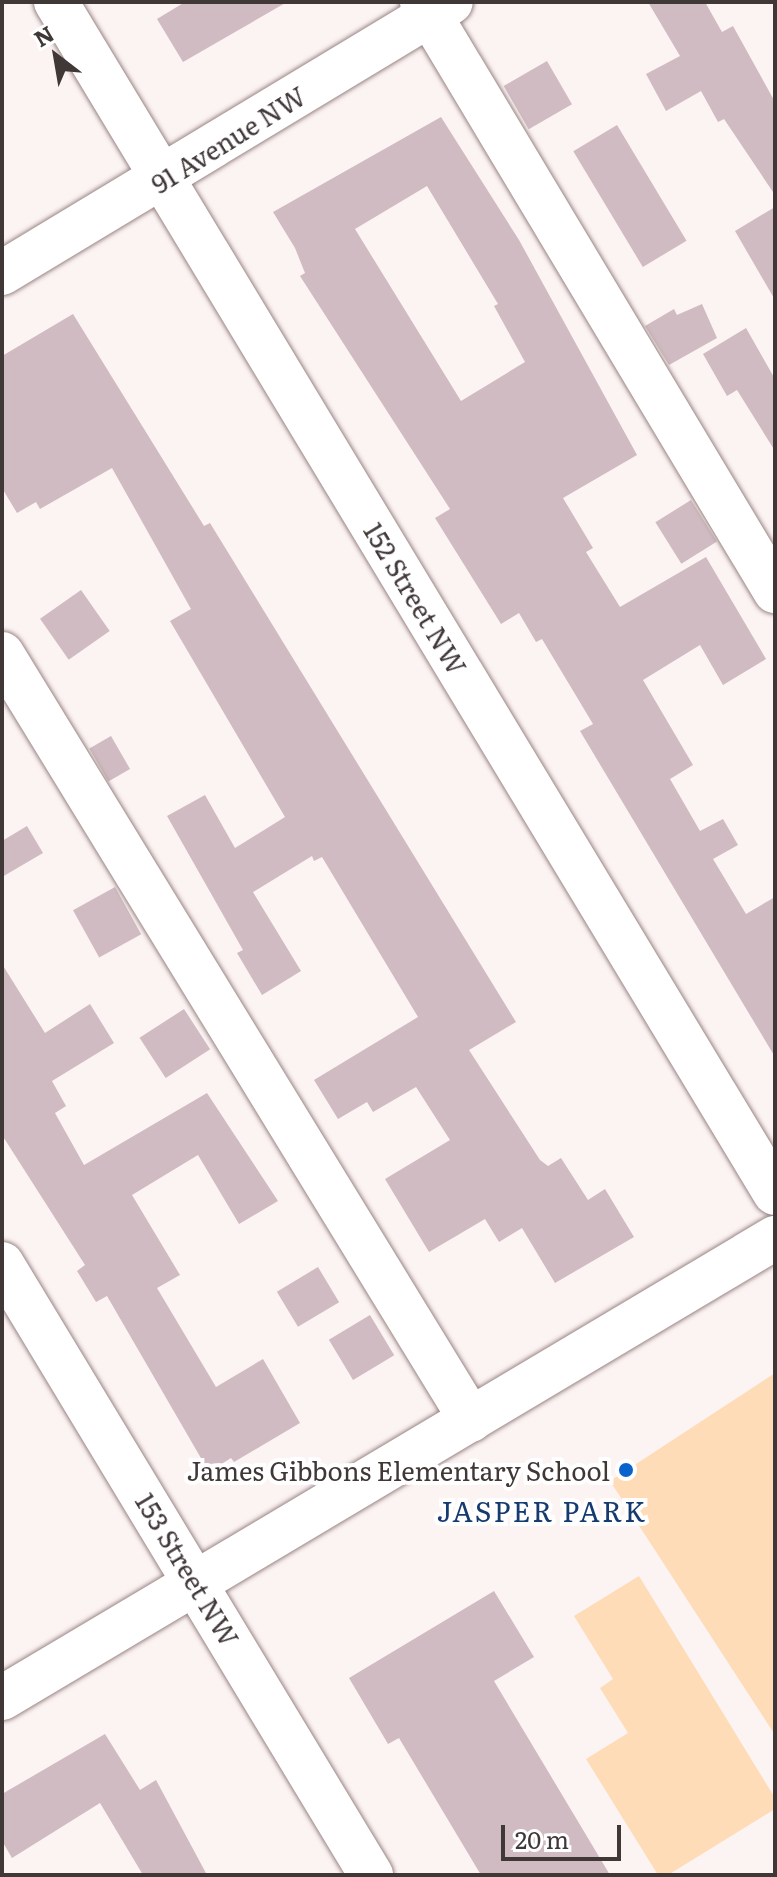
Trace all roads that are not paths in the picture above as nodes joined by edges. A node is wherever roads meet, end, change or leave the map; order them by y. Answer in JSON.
{"nodes":[{"id":1,"x":56,"y":2,"type":"edge"},
{"id":2,"x":434,"y":6,"type":"edge"},
{"id":3,"x":164,"y":180,"type":"junction"},
{"id":4,"x":2,"y":273,"type":"edge"},
{"id":5,"x":775,"y":591,"type":"edge"},
{"id":6,"x":2,"y":654,"type":"edge"},
{"id":7,"x":775,"y":1193,"type":"edge"},
{"id":8,"x":775,"y":1238,"type":"edge"},
{"id":9,"x":2,"y":1264,"type":"edge"},
{"id":10,"x":471,"y":1420,"type":"junction"},
{"id":11,"x":199,"y":1586,"type":"junction"},
{"id":12,"x":2,"y":1698,"type":"edge"},
{"id":13,"x":371,"y":1875,"type":"edge"}],
"edges":[{"from":1,"to":3,"type":"street","name":"152 Street NW"},
{"from":2,"to":3,"type":"street","name":"91 Avenue NW"},
{"from":2,"to":5,"type":"street"},
{"from":3,"to":4,"type":"street","name":"91 Avenue NW"},
{"from":3,"to":7,"type":"street","name":"152 Street NW"},
{"from":6,"to":10,"type":"street"},
{"from":8,"to":10,"type":"street"},
{"from":9,"to":11,"type":"street","name":"153 Street NW"},
{"from":10,"to":11,"type":"street"},
{"from":11,"to":12,"type":"street"},
{"from":11,"to":13,"type":"street","name":"153 Street NW"}]}
